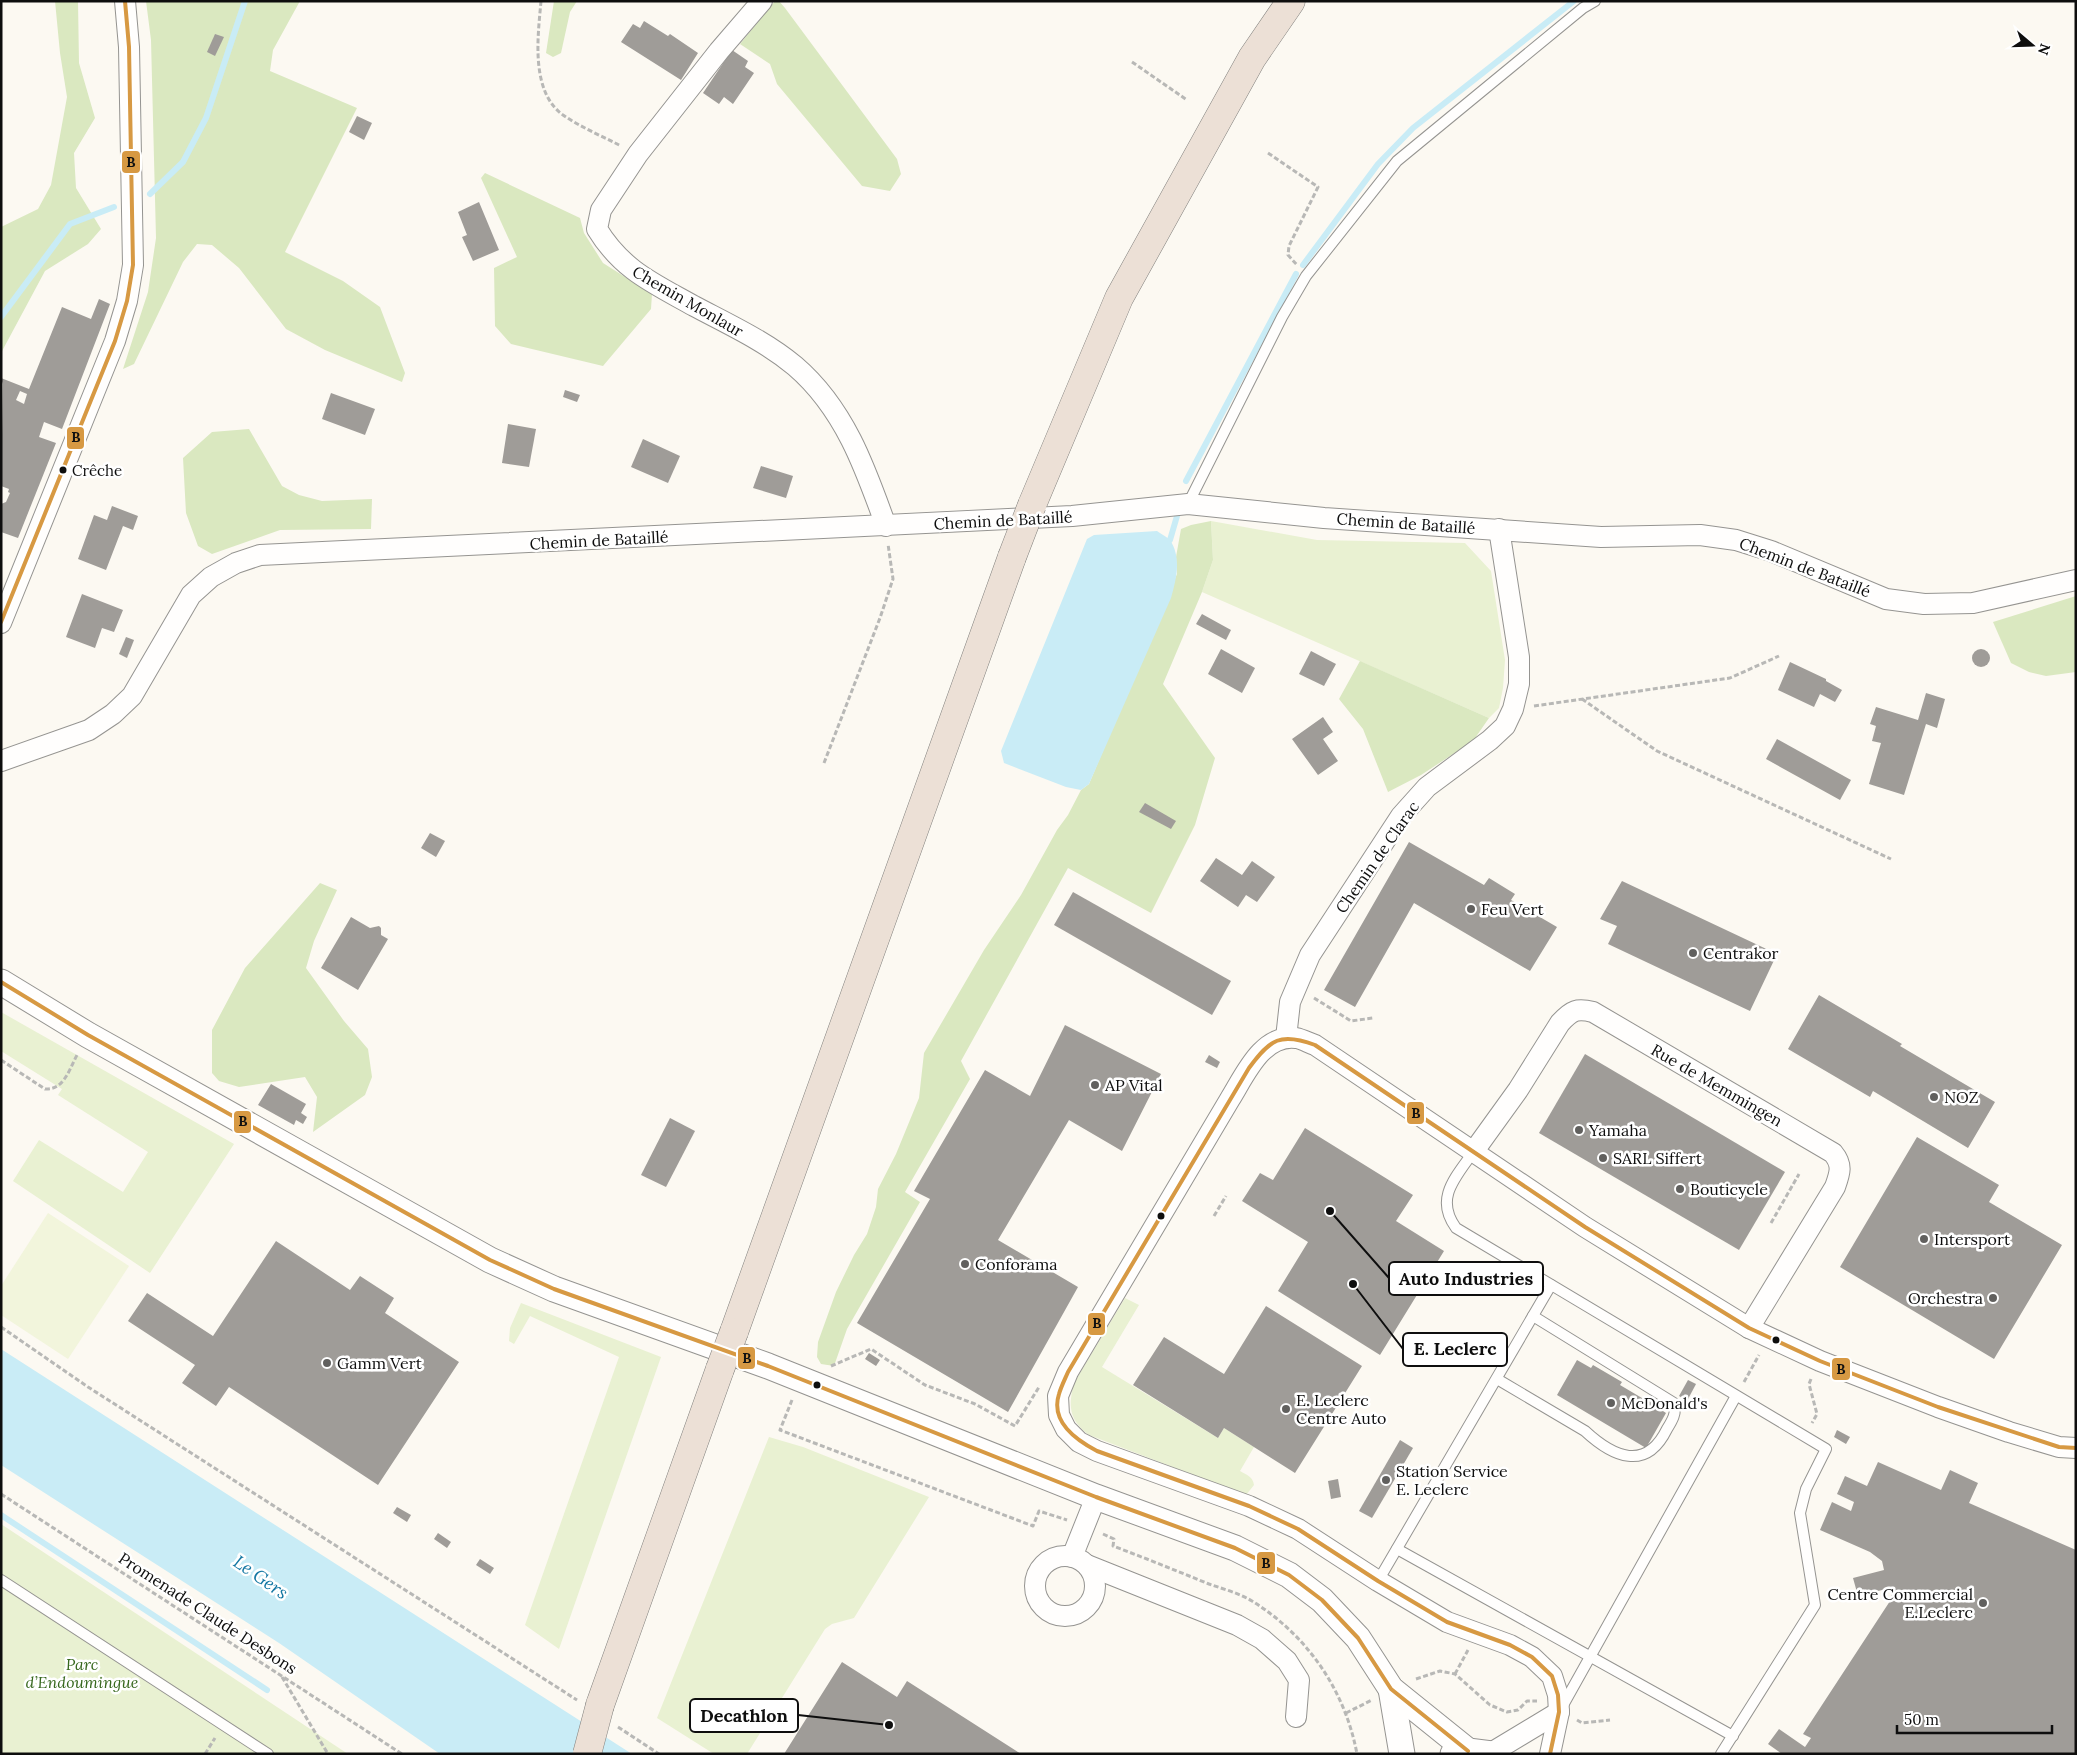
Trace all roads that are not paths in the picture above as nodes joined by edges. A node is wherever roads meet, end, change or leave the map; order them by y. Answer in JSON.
{"nodes":[{"id":1,"x":125,"y":1,"type":"edge"},
{"id":2,"x":762,"y":1,"type":"edge"},
{"id":3,"x":1291,"y":1,"type":"edge"},
{"id":4,"x":1595,"y":1,"type":"edge"},
{"id":5,"x":1188,"y":504,"type":"junction"},
{"id":6,"x":886,"y":526,"type":"junction"},
{"id":7,"x":1499,"y":529,"type":"junction"},
{"id":8,"x":2076,"y":580,"type":"edge"},
{"id":9,"x":1,"y":623,"type":"edge"},
{"id":10,"x":1,"y":761,"type":"edge"},
{"id":11,"x":1,"y":982,"type":"edge"},
{"id":12,"x":1286,"y":1038,"type":"junction"},
{"id":13,"x":1474,"y":1151,"type":"junction"},
{"id":14,"x":1551,"y":1286,"type":"junction"},
{"id":15,"x":1533,"y":1316,"type":"junction"},
{"id":16,"x":1749,"y":1328,"type":"junction"},
{"id":17,"x":1496,"y":1379,"type":"junction"},
{"id":18,"x":1736,"y":1396,"type":"junction"},
{"id":19,"x":2076,"y":1448,"type":"edge"},
{"id":20,"x":1096,"y":1497,"type":"junction"},
{"id":21,"x":1397,"y":1549,"type":"junction"},
{"id":22,"x":1,"y":1580,"type":"edge"},
{"id":23,"x":1378,"y":1582,"type":"junction"},
{"id":24,"x":1590,"y":1655,"type":"junction"},
{"id":25,"x":1391,"y":1689,"type":"junction"},
{"id":26,"x":1559,"y":1712,"type":"junction"},
{"id":27,"x":1296,"y":1717,"type":"dead end"},
{"id":28,"x":1733,"y":1736,"type":"junction"},
{"id":29,"x":1476,"y":1753,"type":"edge"},
{"id":30,"x":268,"y":1754,"type":"edge"},
{"id":31,"x":587,"y":1754,"type":"edge"},
{"id":32,"x":1402,"y":1754,"type":"edge"},
{"id":33,"x":1550,"y":1754,"type":"edge"},
{"id":34,"x":1721,"y":1754,"type":"edge"}],
"edges":[{"from":1,"to":9,"type":"street"},
{"from":2,"to":6,"type":"street","name":"Chemin Monlaur"},
{"from":3,"to":31,"type":"highway","bridge":true},
{"from":4,"to":5,"type":"lane"},
{"from":5,"to":6,"type":"street","name":"Chemin de Bataillé"},
{"from":5,"to":7,"type":"street","name":"Chemin de Bataillé"},
{"from":6,"to":10,"type":"street","name":"Chemin de Bataillé"},
{"from":7,"to":8,"type":"street","name":"Chemin de Bataillé"},
{"from":7,"to":12,"type":"street","name":"Chemin de Clarac"},
{"from":11,"to":20,"type":"street"},
{"from":12,"to":13,"type":"street"},
{"from":12,"to":23,"type":"street"},
{"from":13,"to":14,"type":"lane"},
{"from":13,"to":16,"type":"street"},
{"from":13,"to":16,"type":"street","name":"Rue de Memmingen"},
{"from":14,"to":15,"type":"lane"},
{"from":14,"to":18,"type":"lane"},
{"from":15,"to":17,"type":"lane"},
{"from":15,"to":17,"type":"lane"},
{"from":16,"to":19,"type":"street"},
{"from":17,"to":21,"type":"lane"},
{"from":18,"to":24,"type":"lane"},
{"from":18,"to":28,"type":"lane"},
{"from":20,"to":25,"type":"street"},
{"from":20,"to":27,"type":"street"},
{"from":21,"to":23,"type":"lane"},
{"from":21,"to":24,"type":"lane"},
{"from":22,"to":30,"type":"lane"},
{"from":23,"to":26,"type":"street"},
{"from":24,"to":26,"type":"lane"},
{"from":24,"to":28,"type":"lane"},
{"from":25,"to":29,"type":"street"},
{"from":25,"to":32,"type":"street"},
{"from":26,"to":29,"type":"street"},
{"from":26,"to":33,"type":"street"},
{"from":28,"to":34,"type":"lane"}]}
